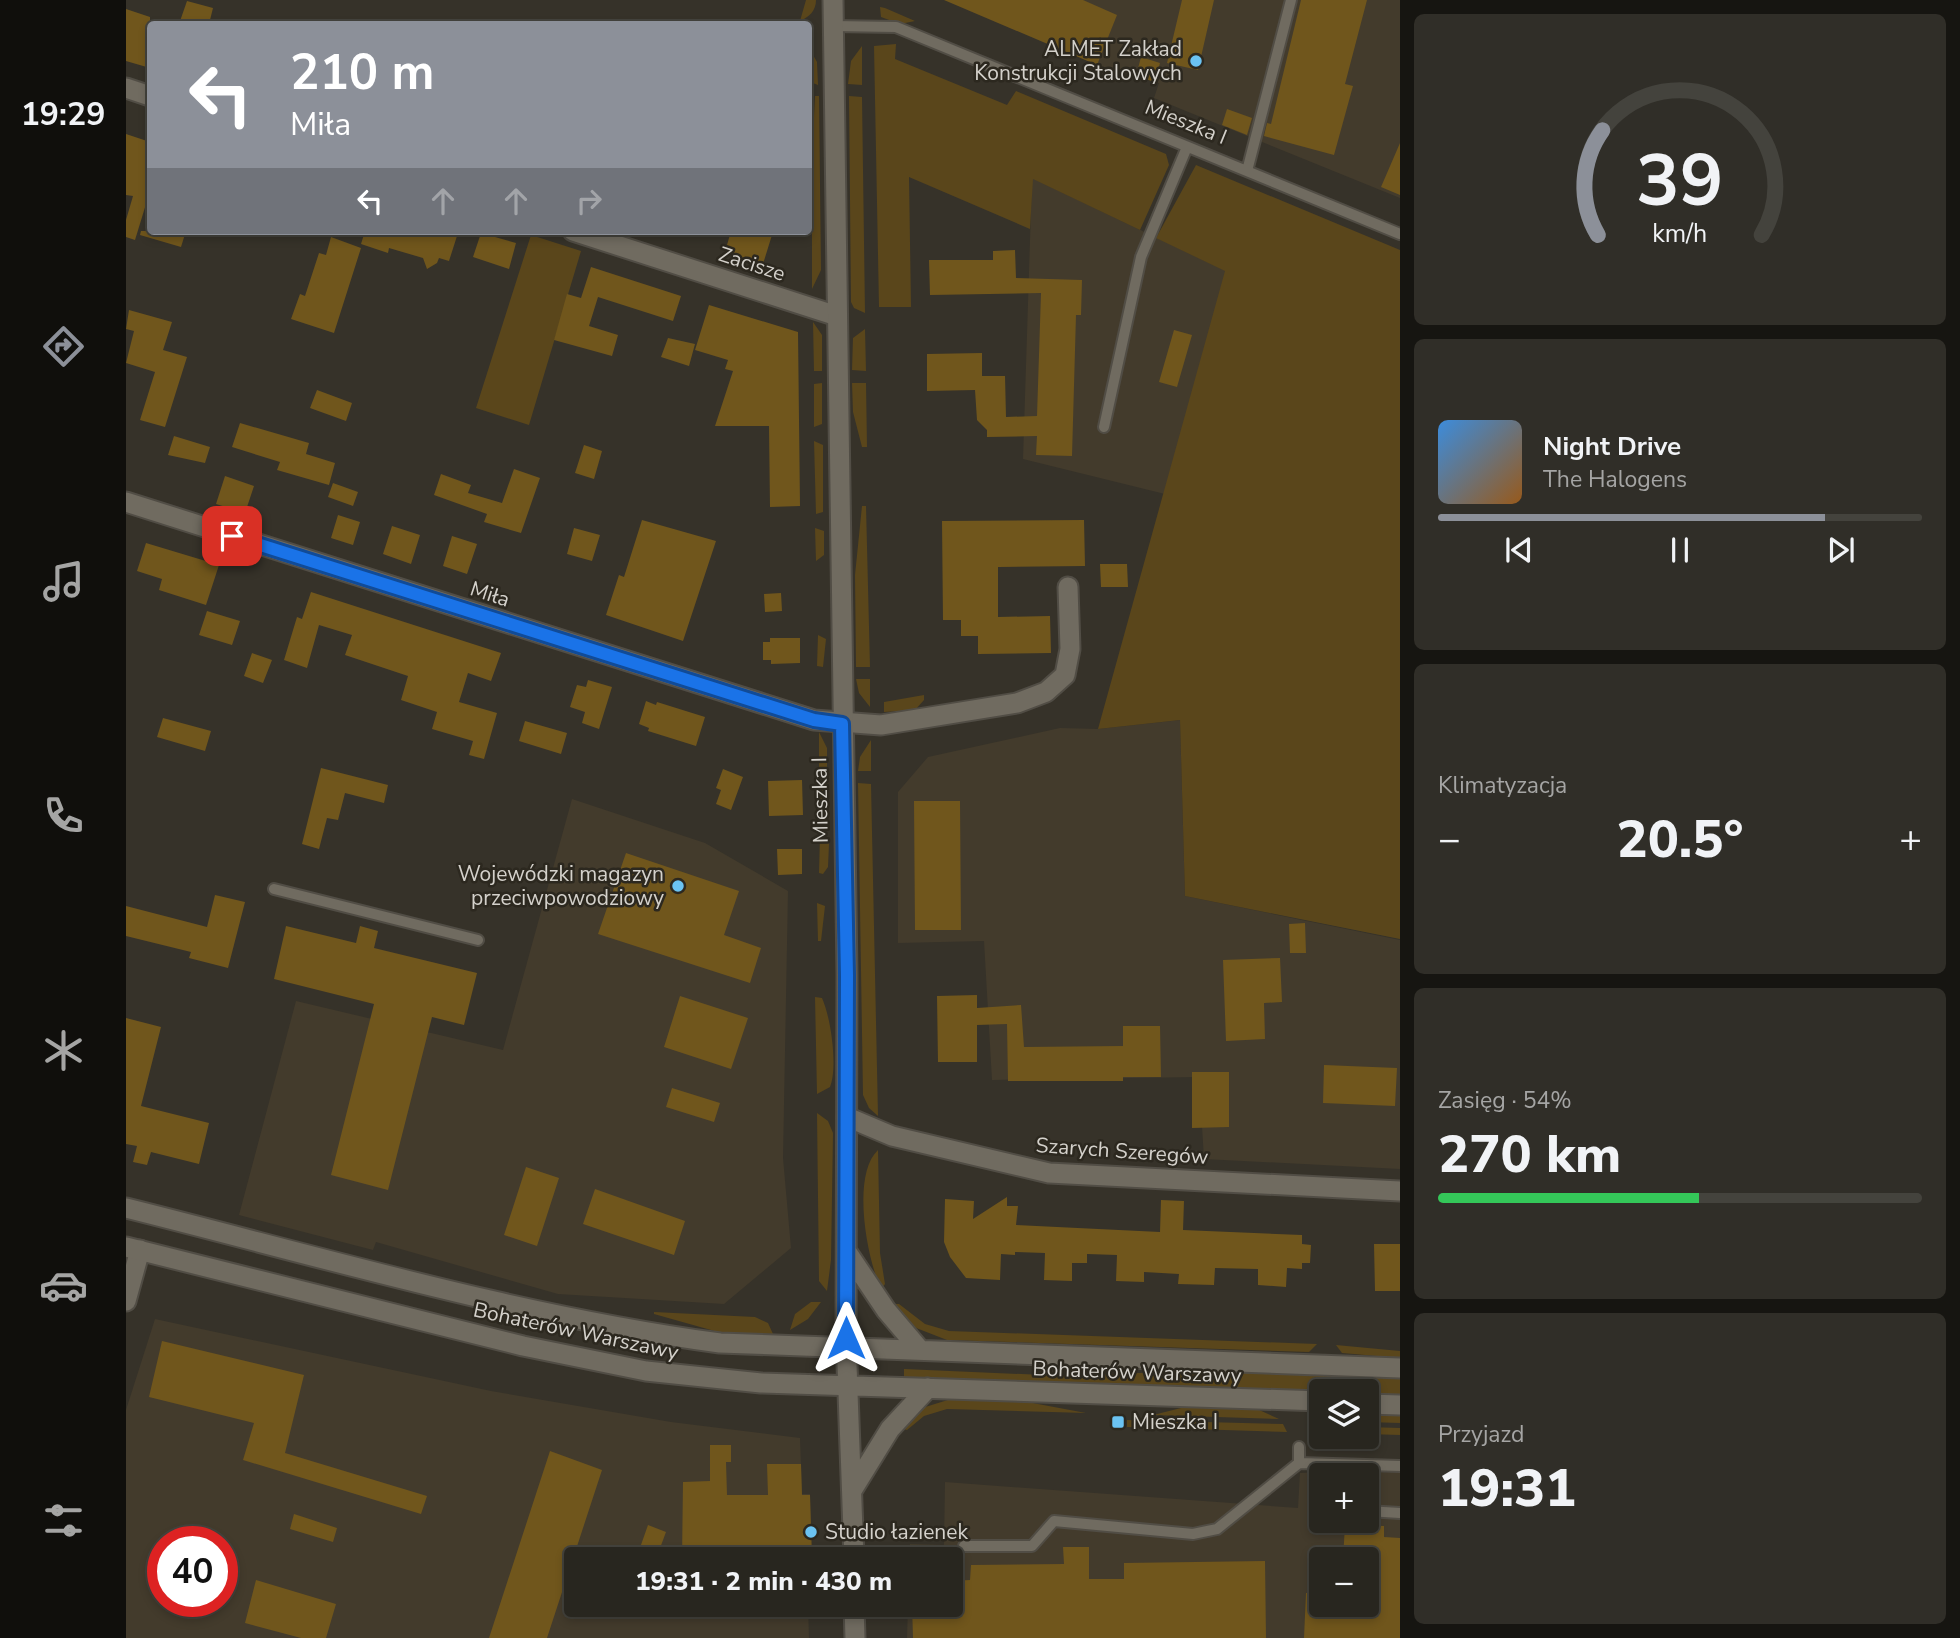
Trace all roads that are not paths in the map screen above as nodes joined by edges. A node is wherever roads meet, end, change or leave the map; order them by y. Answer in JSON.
{"nodes":[{"id":1,"x":833,"y":0,"type":"edge"},
{"id":2,"x":1292,"y":0,"type":"edge"},
{"id":3,"x":833,"y":26,"type":"junction"},
{"id":4,"x":126,"y":88,"type":"edge"},
{"id":5,"x":147,"y":95,"type":"edge"},
{"id":6,"x":1187,"y":147,"type":"junction"},
{"id":7,"x":1247,"y":171,"type":"junction"},
{"id":8,"x":1400,"y":234,"type":"edge"},
{"id":9,"x":585,"y":235,"type":"edge"},
{"id":10,"x":836,"y":316,"type":"junction"},
{"id":11,"x":1104,"y":428,"type":"dead end"},
{"id":12,"x":126,"y":502,"type":"edge"},
{"id":13,"x":1068,"y":587,"type":"dead end"},
{"id":14,"x":842,"y":724,"type":"junction"},
{"id":15,"x":274,"y":889,"type":"dead end"},
{"id":16,"x":478,"y":940,"type":"dead end"},
{"id":17,"x":847,"y":1117,"type":"junction"},
{"id":18,"x":1400,"y":1191,"type":"edge"},
{"id":19,"x":126,"y":1208,"type":"edge"},
{"id":20,"x":133,"y":1248,"type":"edge"},
{"id":21,"x":847,"y":1252,"type":"junction"},
{"id":22,"x":126,"y":1301,"type":"edge"},
{"id":23,"x":847,"y":1348,"type":"junction"},
{"id":24,"x":920,"y":1350,"type":"junction"},
{"id":25,"x":1400,"y":1368,"type":"edge"},
{"id":26,"x":848,"y":1386,"type":"junction"},
{"id":27,"x":928,"y":1388,"type":"junction"},
{"id":28,"x":1309,"y":1401,"type":"edge"},
{"id":29,"x":1379,"y":1404,"type":"edge"},
{"id":30,"x":1400,"y":1405,"type":"edge"},
{"id":31,"x":1300,"y":1447,"type":"dead end"},
{"id":32,"x":1299,"y":1463,"type":"junction"},
{"id":33,"x":1309,"y":1465,"type":"edge"},
{"id":34,"x":1400,"y":1466,"type":"edge"},
{"id":35,"x":1379,"y":1467,"type":"edge"},
{"id":36,"x":853,"y":1489,"type":"junction"},
{"id":37,"x":1379,"y":1512,"type":"edge"},
{"id":38,"x":1400,"y":1513,"type":"edge"},
{"id":39,"x":964,"y":1546,"type":"dead end"},
{"id":40,"x":854,"y":1547,"type":"edge"},
{"id":41,"x":855,"y":1617,"type":"edge"},
{"id":42,"x":855,"y":1638,"type":"edge"}],
"edges":[{"from":1,"to":3,"type":"street","name":"Mieszka I"},
{"from":2,"to":7,"type":"lane"},
{"from":3,"to":6,"type":"lane","name":"Mieszka I"},
{"from":3,"to":10,"type":"street","name":"Mieszka I"},
{"from":4,"to":5,"type":"street"},
{"from":6,"to":7,"type":"lane","name":"Mieszka I"},
{"from":6,"to":11,"type":"lane"},
{"from":7,"to":8,"type":"lane","name":"Mieszka I"},
{"from":9,"to":10,"type":"street","name":"Zacisze"},
{"from":10,"to":14,"type":"street","name":"Mieszka I"},
{"from":12,"to":14,"type":"street","name":"Miła"},
{"from":13,"to":14,"type":"street","name":"Miła"},
{"from":14,"to":17,"type":"street","name":"Mieszka I"},
{"from":15,"to":16,"type":"lane"},
{"from":17,"to":18,"type":"street","name":"Szarych Szeregów"},
{"from":17,"to":21,"type":"street","name":"Mieszka I"},
{"from":19,"to":23,"type":"street","name":"Bohaterów Warszawy"},
{"from":20,"to":22,"type":"street"},
{"from":20,"to":26,"type":"street","name":"Bohaterów Warszawy"},
{"from":21,"to":23,"type":"street","name":"Mieszka I"},
{"from":21,"to":24,"type":"street"},
{"from":23,"to":24,"type":"street","name":"Bohaterów Warszawy"},
{"from":23,"to":26,"type":"street","name":"Mieszka I"},
{"from":24,"to":25,"type":"street","name":"Bohaterów Warszawy"},
{"from":26,"to":27,"type":"street","name":"Bohaterów Warszawy"},
{"from":26,"to":36,"type":"street","name":"Mieszka I"},
{"from":27,"to":28,"type":"street","name":"Bohaterów Warszawy"},
{"from":27,"to":36,"type":"street"},
{"from":29,"to":30,"type":"street"},
{"from":31,"to":32,"type":"lane"},
{"from":32,"to":33,"type":"lane"},
{"from":32,"to":39,"type":"lane"},
{"from":34,"to":35,"type":"lane"},
{"from":36,"to":40,"type":"street","name":"Mieszka I"},
{"from":37,"to":38,"type":"lane"},
{"from":41,"to":42,"type":"street"}]}
